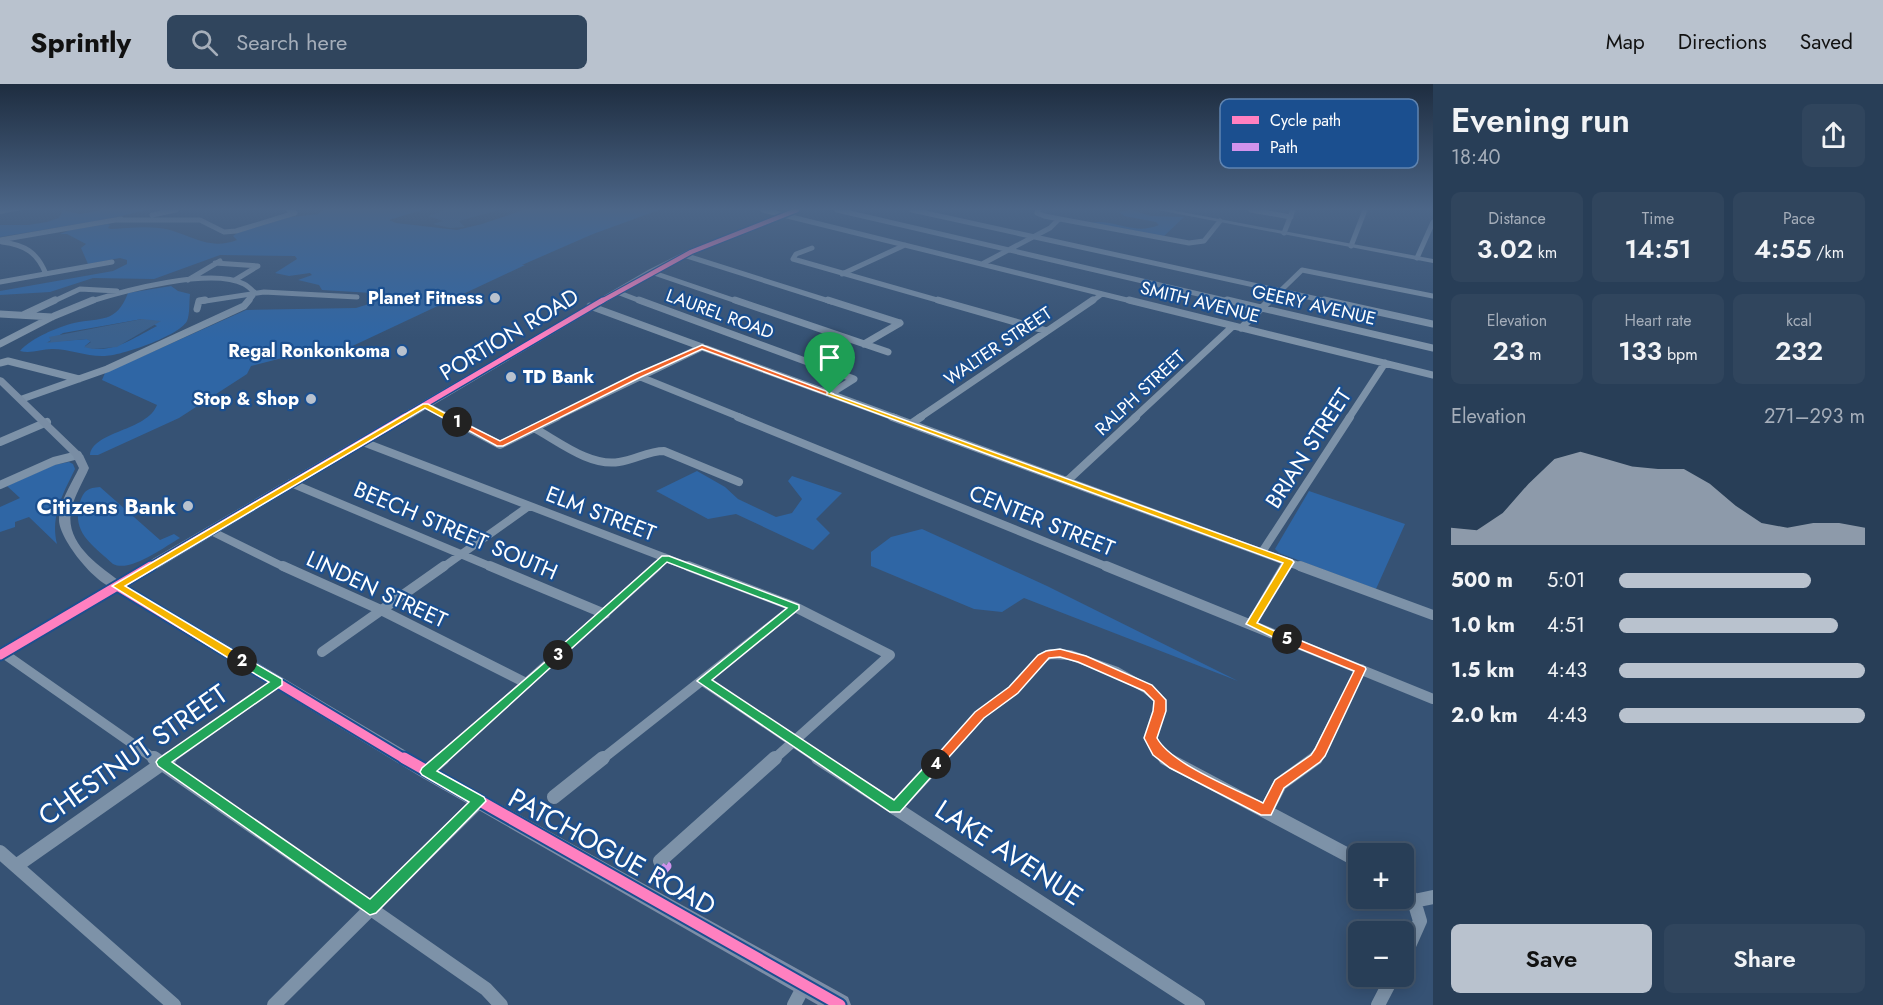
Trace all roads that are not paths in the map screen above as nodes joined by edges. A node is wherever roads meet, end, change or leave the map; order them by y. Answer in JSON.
{"nodes":[{"id":1,"x":36,"y":253,"type":"edge"},
{"id":2,"x":689,"y":253,"type":"edge"},
{"id":3,"x":799,"y":253,"type":"edge"},
{"id":4,"x":888,"y":253,"type":"edge"},
{"id":5,"x":937,"y":253,"type":"edge"},
{"id":6,"x":1003,"y":253,"type":"edge"},
{"id":7,"x":1022,"y":253,"type":"edge"},
{"id":8,"x":1107,"y":253,"type":"edge"},
{"id":9,"x":1389,"y":253,"type":"edge"},
{"id":10,"x":1419,"y":253,"type":"edge"},
{"id":11,"x":684,"y":255,"type":"junction"},
{"id":12,"x":1417,"y":258,"type":"junction"},
{"id":13,"x":222,"y":259,"type":"dead end"},
{"id":14,"x":1433,"y":261,"type":"edge"},
{"id":15,"x":112,"y":262,"type":"dead end"},
{"id":16,"x":215,"y":263,"type":"junction"},
{"id":17,"x":982,"y":264,"type":"junction"},
{"id":18,"x":651,"y":272,"type":"junction"},
{"id":19,"x":46,"y":274,"type":"junction"},
{"id":20,"x":842,"y":274,"type":"junction"},
{"id":21,"x":187,"y":280,"type":"junction"},
{"id":22,"x":235,"y":280,"type":"junction"},
{"id":23,"x":0,"y":282,"type":"edge"},
{"id":24,"x":617,"y":291,"type":"junction"},
{"id":25,"x":1281,"y":291,"type":"junction"},
{"id":26,"x":119,"y":292,"type":"junction"},
{"id":27,"x":255,"y":293,"type":"junction"},
{"id":28,"x":1102,"y":294,"type":"junction"},
{"id":29,"x":1433,"y":296,"type":"edge"},
{"id":30,"x":357,"y":297,"type":"dead end"},
{"id":31,"x":590,"y":306,"type":"junction"},
{"id":32,"x":197,"y":309,"type":"dead end"},
{"id":33,"x":1262,"y":309,"type":"junction"},
{"id":34,"x":0,"y":314,"type":"edge"},
{"id":35,"x":22,"y":315,"type":"junction"},
{"id":36,"x":54,"y":318,"type":"junction"},
{"id":37,"x":1433,"y":324,"type":"edge"},
{"id":38,"x":1237,"y":327,"type":"junction"},
{"id":39,"x":1047,"y":331,"type":"junction"},
{"id":40,"x":0,"y":344,"type":"edge"},
{"id":41,"x":864,"y":344,"type":"junction"},
{"id":42,"x":702,"y":347,"type":"junction"},
{"id":43,"x":1433,"y":348,"type":"edge"},
{"id":44,"x":888,"y":352,"type":"dead end"},
{"id":45,"x":0,"y":363,"type":"edge"},
{"id":46,"x":1385,"y":363,"type":"junction"},
{"id":47,"x":638,"y":375,"type":"junction"},
{"id":48,"x":1431,"y":376,"type":"edge"},
{"id":49,"x":80,"y":379,"type":"junction"},
{"id":50,"x":0,"y":380,"type":"edge"},
{"id":51,"x":830,"y":394,"type":"junction"},
{"id":52,"x":22,"y":399,"type":"junction"},
{"id":53,"x":425,"y":405,"type":"junction"},
{"id":54,"x":47,"y":422,"type":"junction"},
{"id":55,"x":912,"y":423,"type":"junction"},
{"id":56,"x":534,"y":428,"type":"junction"},
{"id":57,"x":0,"y":442,"type":"edge"},
{"id":58,"x":363,"y":442,"type":"junction"},
{"id":59,"x":78,"y":455,"type":"junction"},
{"id":60,"x":1067,"y":481,"type":"junction"},
{"id":61,"x":739,"y":482,"type":"dead end"},
{"id":62,"x":291,"y":483,"type":"junction"},
{"id":63,"x":0,"y":485,"type":"edge"},
{"id":64,"x":529,"y":506,"type":"junction"},
{"id":65,"x":211,"y":531,"type":"junction"},
{"id":66,"x":1262,"y":552,"type":"junction"},
{"id":67,"x":460,"y":554,"type":"junction"},
{"id":68,"x":666,"y":558,"type":"junction"},
{"id":69,"x":1288,"y":562,"type":"junction"},
{"id":70,"x":117,"y":586,"type":"junction"},
{"id":71,"x":795,"y":607,"type":"junction"},
{"id":72,"x":381,"y":610,"type":"junction"},
{"id":73,"x":605,"y":614,"type":"junction"},
{"id":74,"x":1433,"y":615,"type":"edge"},
{"id":75,"x":1251,"y":624,"type":"junction"},
{"id":76,"x":322,"y":652,"type":"dead end"},
{"id":77,"x":2,"y":654,"type":"edge"},
{"id":78,"x":1361,"y":669,"type":"junction"},
{"id":79,"x":703,"y":681,"type":"junction"},
{"id":80,"x":278,"y":682,"type":"junction"},
{"id":81,"x":526,"y":683,"type":"junction"},
{"id":82,"x":1433,"y":699,"type":"edge"},
{"id":83,"x":793,"y":742,"type":"junction"},
{"id":84,"x":163,"y":762,"type":"junction"},
{"id":85,"x":427,"y":772,"type":"junction"},
{"id":86,"x":554,"y":797,"type":"dead end"},
{"id":87,"x":479,"y":801,"type":"junction"},
{"id":88,"x":895,"y":808,"type":"junction"},
{"id":89,"x":1266,"y":811,"type":"junction"},
{"id":90,"x":0,"y":852,"type":"edge"},
{"id":91,"x":1348,"y":855,"type":"edge"},
{"id":92,"x":660,"y":861,"type":"dead end"},
{"id":93,"x":16,"y":866,"type":"junction"},
{"id":94,"x":1433,"y":897,"type":"edge"},
{"id":95,"x":1414,"y":901,"type":"joint"},
{"id":96,"x":370,"y":908,"type":"junction"},
{"id":97,"x":1414,"y":934,"type":"edge"},
{"id":98,"x":804,"y":985,"type":"junction"},
{"id":99,"x":1387,"y":987,"type":"edge"},
{"id":100,"x":174,"y":1005,"type":"edge"},
{"id":101,"x":274,"y":1005,"type":"edge"},
{"id":102,"x":501,"y":1005,"type":"edge"},
{"id":103,"x":794,"y":1005,"type":"edge"},
{"id":104,"x":840,"y":1005,"type":"edge"},
{"id":105,"x":1198,"y":1005,"type":"edge"},
{"id":106,"x":1378,"y":1005,"type":"edge"}],
"edges":[{"from":1,"to":19,"type":"street"},
{"from":2,"to":11,"type":"main road","name":"PORTION ROAD"},
{"from":3,"to":20,"type":"street"},
{"from":4,"to":20,"type":"street"},
{"from":5,"to":17,"type":"street","name":"SMITH AVENUE"},
{"from":6,"to":17,"type":"street"},
{"from":7,"to":33,"type":"street","name":"GEERY AVENUE"},
{"from":8,"to":25,"type":"street"},
{"from":9,"to":12,"type":"street"},
{"from":10,"to":12,"type":"street"},
{"from":11,"to":18,"type":"main road","name":"PORTION ROAD"},
{"from":11,"to":41,"type":"street"},
{"from":12,"to":14,"type":"street"},
{"from":13,"to":16,"type":"street"},
{"from":15,"to":19,"type":"street"},
{"from":16,"to":21,"type":"street"},
{"from":16,"to":22,"type":"street"},
{"from":17,"to":28,"type":"street","name":"SMITH AVENUE"},
{"from":18,"to":24,"type":"main road","name":"PORTION ROAD"},
{"from":18,"to":41,"type":"street"},
{"from":19,"to":23,"type":"street"},
{"from":20,"to":39,"type":"street"},
{"from":21,"to":22,"type":"street"},
{"from":21,"to":26,"type":"street"},
{"from":22,"to":27,"type":"street"},
{"from":24,"to":31,"type":"main road","name":"PORTION ROAD"},
{"from":24,"to":51,"type":"street","name":"LAUREL ROAD"},
{"from":25,"to":29,"type":"street","name":"RALPH STREET"},
{"from":25,"to":33,"type":"street","name":"RALPH STREET"},
{"from":25,"to":37,"type":"street"},
{"from":26,"to":35,"type":"street"},
{"from":26,"to":36,"type":"street"},
{"from":27,"to":30,"type":"street"},
{"from":27,"to":32,"type":"street"},
{"from":27,"to":49,"type":"street"},
{"from":28,"to":38,"type":"street","name":"SMITH AVENUE"},
{"from":28,"to":39,"type":"street","name":"WALTER STREET"},
{"from":31,"to":42,"type":"street"},
{"from":31,"to":53,"type":"main road","name":"PORTION ROAD"},
{"from":33,"to":38,"type":"street","name":"RALPH STREET"},
{"from":33,"to":43,"type":"street","name":"GEERY AVENUE"},
{"from":34,"to":35,"type":"street"},
{"from":35,"to":36,"type":"street"},
{"from":36,"to":40,"type":"street"},
{"from":38,"to":46,"type":"street","name":"SMITH AVENUE"},
{"from":38,"to":60,"type":"street","name":"RALPH STREET"},
{"from":39,"to":55,"type":"street","name":"WALTER STREET"},
{"from":41,"to":44,"type":"street"},
{"from":42,"to":47,"type":"street"},
{"from":42,"to":51,"type":"street"},
{"from":45,"to":49,"type":"street"},
{"from":46,"to":48,"type":"street","name":"SMITH AVENUE"},
{"from":46,"to":66,"type":"street","name":"BRIAN STREET"},
{"from":47,"to":56,"type":"street"},
{"from":47,"to":75,"type":"street","name":"CENTER STREET"},
{"from":49,"to":52,"type":"street"},
{"from":50,"to":52,"type":"street"},
{"from":51,"to":55,"type":"street"},
{"from":52,"to":54,"type":"street"},
{"from":53,"to":56,"type":"street"},
{"from":53,"to":58,"type":"main road","name":"PORTION ROAD"},
{"from":54,"to":57,"type":"street"},
{"from":54,"to":59,"type":"street"},
{"from":55,"to":60,"type":"street"},
{"from":56,"to":61,"type":"street"},
{"from":58,"to":62,"type":"main road","name":"PORTION ROAD"},
{"from":58,"to":64,"type":"street","name":"ELM STREET"},
{"from":59,"to":63,"type":"street"},
{"from":59,"to":70,"type":"street"},
{"from":60,"to":66,"type":"street"},
{"from":62,"to":65,"type":"main road","name":"PORTION ROAD"},
{"from":62,"to":67,"type":"street","name":"BEECH STREET SOUTH"},
{"from":64,"to":67,"type":"street"},
{"from":64,"to":68,"type":"street","name":"ELM STREET"},
{"from":65,"to":70,"type":"main road","name":"PORTION ROAD"},
{"from":65,"to":72,"type":"street","name":"LINDEN STREET"},
{"from":66,"to":69,"type":"street"},
{"from":67,"to":72,"type":"street"},
{"from":67,"to":73,"type":"street","name":"BEECH STREET SOUTH"},
{"from":68,"to":71,"type":"street","name":"ELM STREET"},
{"from":68,"to":73,"type":"street"},
{"from":69,"to":74,"type":"street"},
{"from":69,"to":75,"type":"street"},
{"from":70,"to":77,"type":"main road","name":"PORTION ROAD"},
{"from":70,"to":80,"type":"main road","name":"PATCHOGUE ROAD"},
{"from":71,"to":79,"type":"street"},
{"from":71,"to":83,"type":"street","name":"ELM STREET"},
{"from":72,"to":76,"type":"street"},
{"from":72,"to":81,"type":"street","name":"LINDEN STREET"},
{"from":73,"to":81,"type":"street"},
{"from":75,"to":78,"type":"street","name":"CENTER STREET"},
{"from":77,"to":84,"type":"street"},
{"from":78,"to":82,"type":"street","name":"CENTER STREET"},
{"from":78,"to":89,"type":"street"},
{"from":79,"to":83,"type":"street","name":"LAKE AVENUE"},
{"from":79,"to":86,"type":"street"},
{"from":80,"to":84,"type":"street","name":"CHESTNUT STREET"},
{"from":80,"to":85,"type":"main road","name":"PATCHOGUE ROAD"},
{"from":81,"to":85,"type":"street"},
{"from":83,"to":88,"type":"street","name":"LAKE AVENUE"},
{"from":83,"to":92,"type":"street"},
{"from":84,"to":93,"type":"street","name":"CHESTNUT STREET"},
{"from":84,"to":96,"type":"street"},
{"from":85,"to":87,"type":"main road","name":"PATCHOGUE ROAD"},
{"from":87,"to":96,"type":"street"},
{"from":87,"to":98,"type":"main road","name":"PATCHOGUE ROAD"},
{"from":88,"to":89,"type":"street"},
{"from":88,"to":105,"type":"street","name":"LAKE AVENUE"},
{"from":89,"to":91,"type":"street"},
{"from":90,"to":93,"type":"street"},
{"from":93,"to":100,"type":"street"},
{"from":94,"to":95,"type":"street"},
{"from":95,"to":97,"type":"street"},
{"from":96,"to":101,"type":"street"},
{"from":96,"to":102,"type":"street"},
{"from":98,"to":103,"type":"street"},
{"from":98,"to":104,"type":"main road","name":"PATCHOGUE ROAD"},
{"from":99,"to":106,"type":"street"}]}
